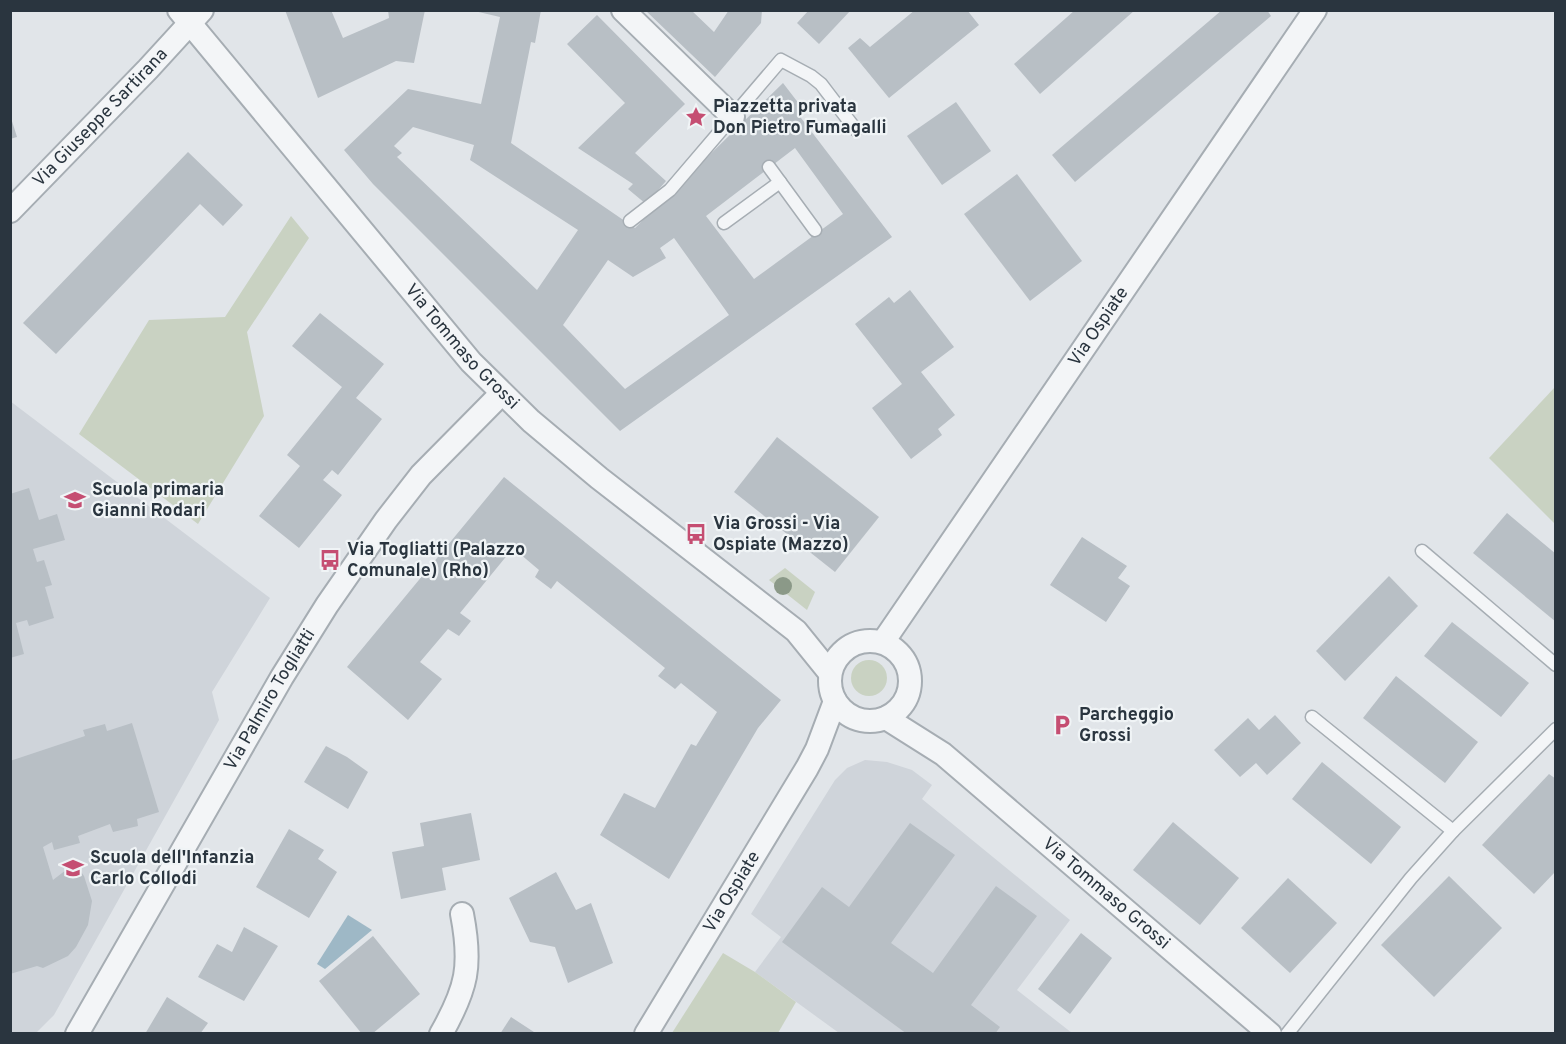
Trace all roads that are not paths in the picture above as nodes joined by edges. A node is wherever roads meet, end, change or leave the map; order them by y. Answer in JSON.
{"nodes":[{"id":1,"x":623,"y":10,"type":"edge"},
{"id":2,"x":1315,"y":10,"type":"edge"},
{"id":3,"x":191,"y":14,"type":"edge"},
{"id":4,"x":736,"y":121,"type":"junction"},
{"id":5,"x":856,"y":130,"type":"dead end"},
{"id":6,"x":769,"y":167,"type":"dead end"},
{"id":7,"x":780,"y":182,"type":"junction"},
{"id":8,"x":10,"y":211,"type":"edge"},
{"id":9,"x":630,"y":221,"type":"dead end"},
{"id":10,"x":724,"y":223,"type":"dead end"},
{"id":11,"x":815,"y":230,"type":"dead end"},
{"id":12,"x":501,"y":394,"type":"junction"},
{"id":13,"x":1422,"y":551,"type":"dead end"},
{"id":14,"x":796,"y":631,"type":"junction"},
{"id":15,"x":883,"y":642,"type":"junction"},
{"id":16,"x":845,"y":649,"type":"junction"},
{"id":17,"x":1556,"y":665,"type":"edge"},
{"id":18,"x":830,"y":673,"type":"junction"},
{"id":19,"x":905,"y":701,"type":"junction"},
{"id":20,"x":842,"y":708,"type":"junction"},
{"id":21,"x":1312,"y":717,"type":"dead end"},
{"id":22,"x":886,"y":718,"type":"junction"},
{"id":23,"x":1556,"y":729,"type":"edge"},
{"id":24,"x":943,"y":754,"type":"junction"},
{"id":25,"x":1454,"y":831,"type":"junction"},
{"id":26,"x":462,"y":914,"type":"dead end"},
{"id":27,"x":77,"y":1034,"type":"edge"},
{"id":28,"x":441,"y":1034,"type":"edge"},
{"id":29,"x":646,"y":1034,"type":"edge"},
{"id":30,"x":1270,"y":1034,"type":"edge"},
{"id":31,"x":1287,"y":1034,"type":"edge"}],
"edges":[{"from":1,"to":4,"type":"street"},
{"from":2,"to":15,"type":"street","name":"Via Ospiate"},
{"from":3,"to":8,"type":"street","name":"Via Giuseppe Sartirana"},
{"from":3,"to":12,"type":"street","name":"Via Tommaso Grossi"},
{"from":4,"to":5,"type":"lane"},
{"from":4,"to":9,"type":"lane"},
{"from":6,"to":7,"type":"lane"},
{"from":7,"to":10,"type":"lane"},
{"from":7,"to":11,"type":"lane"},
{"from":12,"to":14,"type":"street","name":"Via Tommaso Grossi"},
{"from":12,"to":27,"type":"street","name":"Via Palmiro Togliatti"},
{"from":13,"to":17,"type":"lane"},
{"from":14,"to":16,"type":"street","name":"Via Tommaso Grossi"},
{"from":14,"to":18,"type":"street","name":"Via Tommaso Grossi"},
{"from":15,"to":16,"type":"street"},
{"from":15,"to":19,"type":"street"},
{"from":16,"to":18,"type":"street"},
{"from":18,"to":20,"type":"street"},
{"from":19,"to":22,"type":"street"},
{"from":19,"to":24,"type":"street","name":"Via Tommaso Grossi"},
{"from":20,"to":22,"type":"street"},
{"from":20,"to":29,"type":"street","name":"Via Ospiate"},
{"from":21,"to":25,"type":"lane"},
{"from":22,"to":24,"type":"street","name":"Via Tommaso Grossi"},
{"from":23,"to":25,"type":"lane"},
{"from":24,"to":30,"type":"street","name":"Via Tommaso Grossi"},
{"from":25,"to":31,"type":"lane"},
{"from":26,"to":28,"type":"street"}]}
